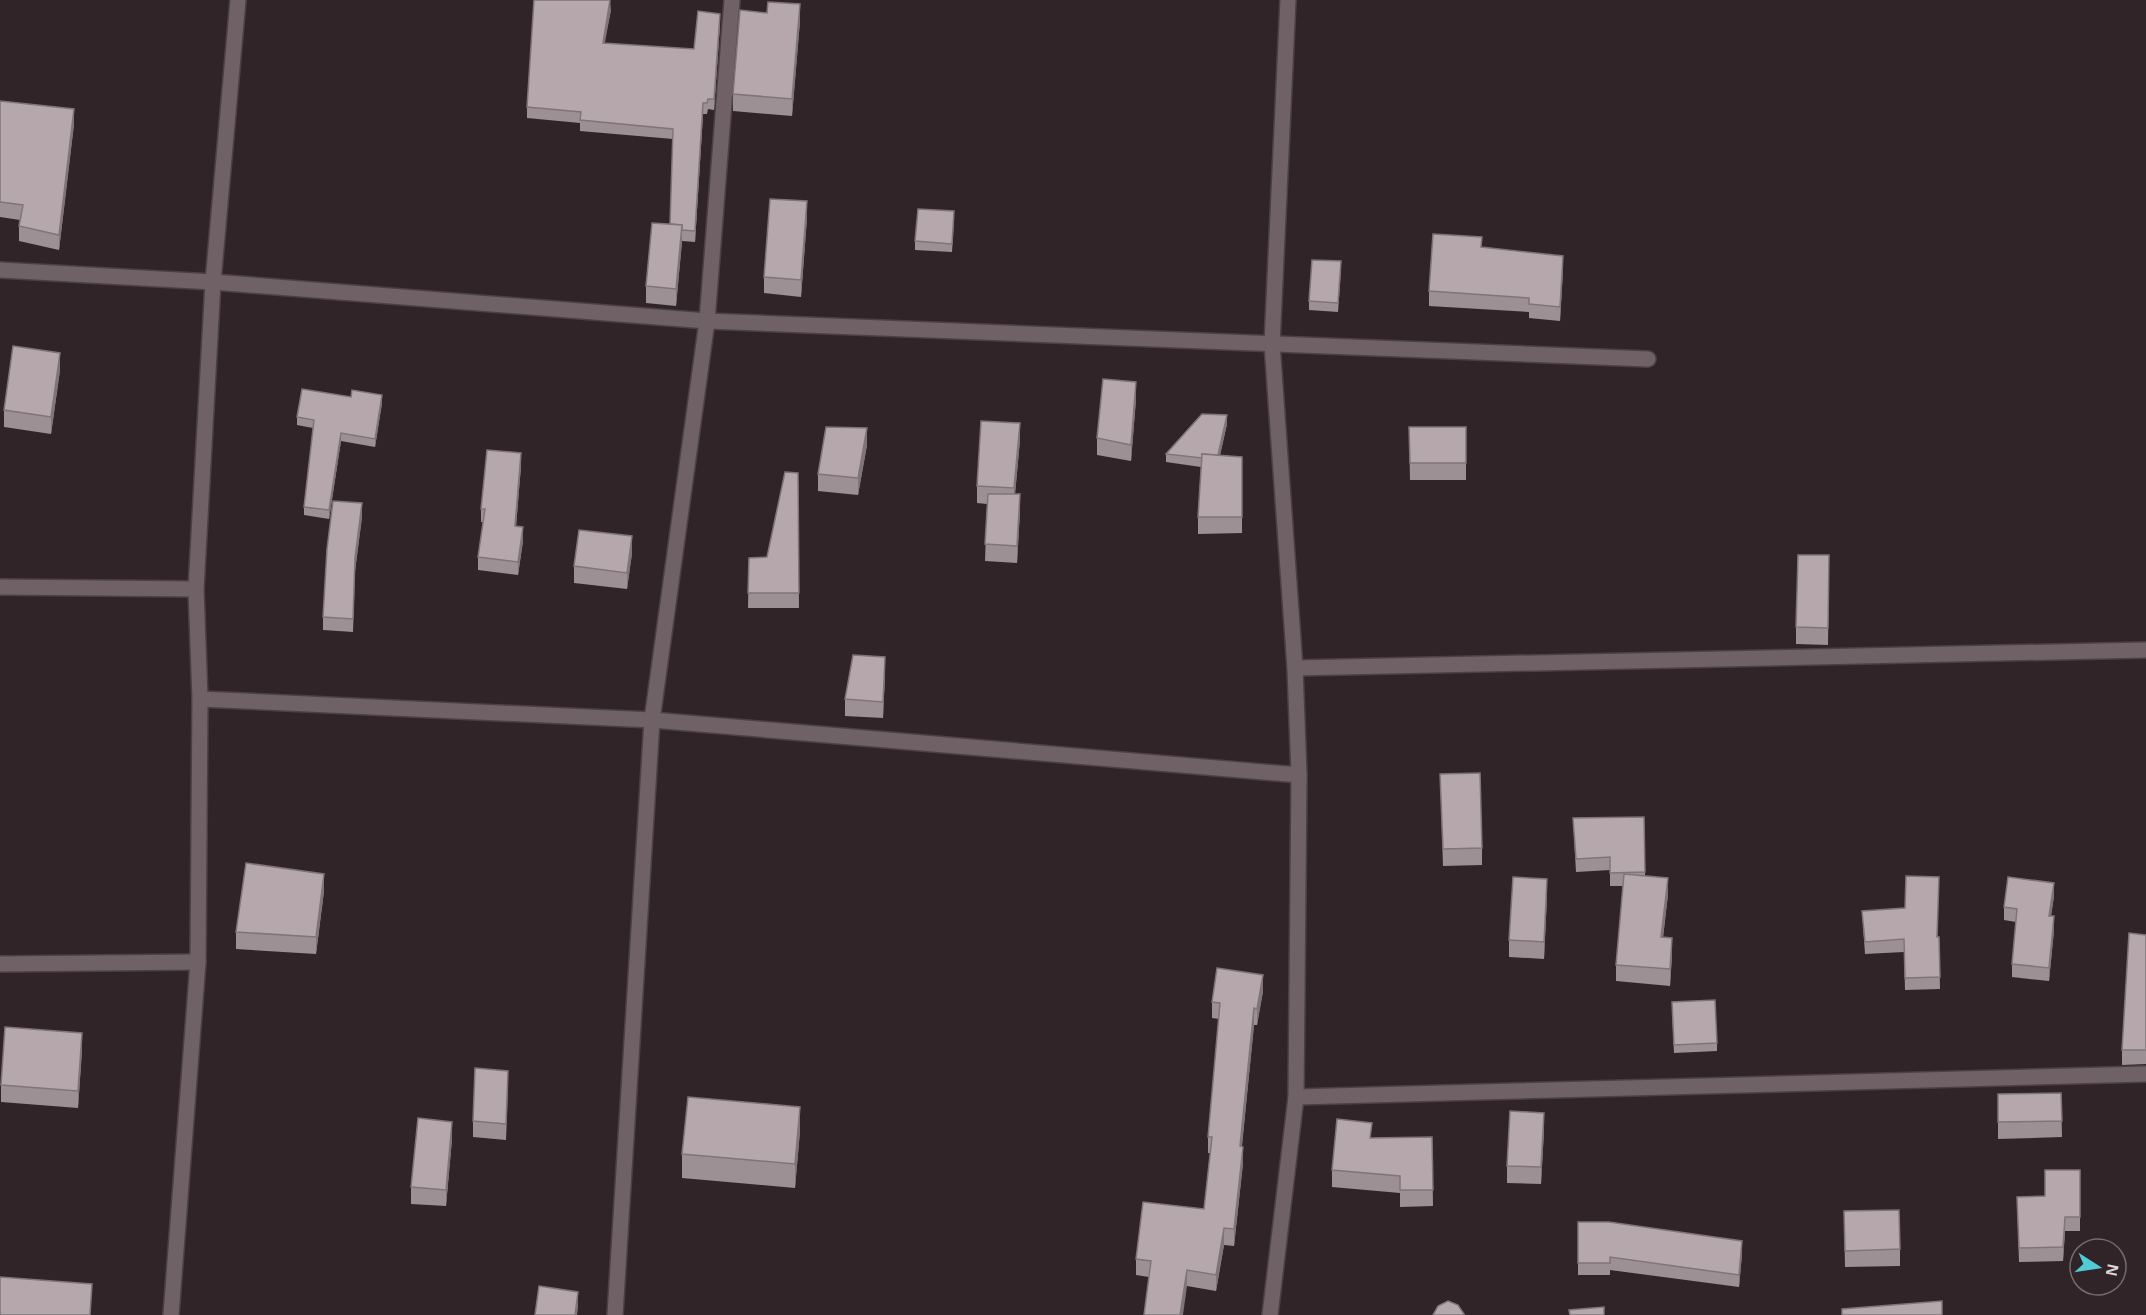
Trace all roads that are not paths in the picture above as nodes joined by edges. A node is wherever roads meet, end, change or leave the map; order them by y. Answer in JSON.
{"nodes":[{"id":1,"x":238,"y":0,"type":"edge"},
{"id":2,"x":732,"y":0,"type":"edge"},
{"id":3,"x":1288,"y":0,"type":"edge"},
{"id":4,"x":0,"y":270,"type":"edge"},
{"id":5,"x":213,"y":282,"type":"junction"},
{"id":6,"x":707,"y":321,"type":"junction"},
{"id":7,"x":1272,"y":344,"type":"junction"},
{"id":8,"x":1648,"y":359,"type":"dead end"},
{"id":9,"x":0,"y":587,"type":"edge"},
{"id":10,"x":196,"y":589,"type":"junction"},
{"id":11,"x":2146,"y":650,"type":"edge"},
{"id":12,"x":1295,"y":668,"type":"junction"},
{"id":13,"x":200,"y":699,"type":"junction"},
{"id":14,"x":652,"y":720,"type":"junction"},
{"id":15,"x":1299,"y":775,"type":"junction"},
{"id":16,"x":198,"y":962,"type":"junction"},
{"id":17,"x":0,"y":964,"type":"edge"},
{"id":18,"x":2146,"y":1074,"type":"edge"},
{"id":19,"x":1296,"y":1097,"type":"junction"},
{"id":20,"x":171,"y":1315,"type":"edge"},
{"id":21,"x":615,"y":1315,"type":"edge"},
{"id":22,"x":1270,"y":1315,"type":"edge"}],
"edges":[{"from":1,"to":5,"type":"street"},
{"from":2,"to":6,"type":"street"},
{"from":3,"to":7,"type":"street"},
{"from":4,"to":5,"type":"street"},
{"from":5,"to":6,"type":"street"},
{"from":5,"to":10,"type":"street"},
{"from":6,"to":7,"type":"street"},
{"from":6,"to":14,"type":"street"},
{"from":7,"to":8,"type":"street"},
{"from":7,"to":12,"type":"street"},
{"from":9,"to":10,"type":"street"},
{"from":10,"to":13,"type":"street"},
{"from":11,"to":12,"type":"street"},
{"from":12,"to":15,"type":"street"},
{"from":13,"to":14,"type":"street"},
{"from":13,"to":16,"type":"street"},
{"from":14,"to":15,"type":"street"},
{"from":14,"to":21,"type":"street"},
{"from":15,"to":19,"type":"street"},
{"from":16,"to":17,"type":"street"},
{"from":16,"to":20,"type":"street"},
{"from":18,"to":19,"type":"street"},
{"from":19,"to":22,"type":"street"}]}
